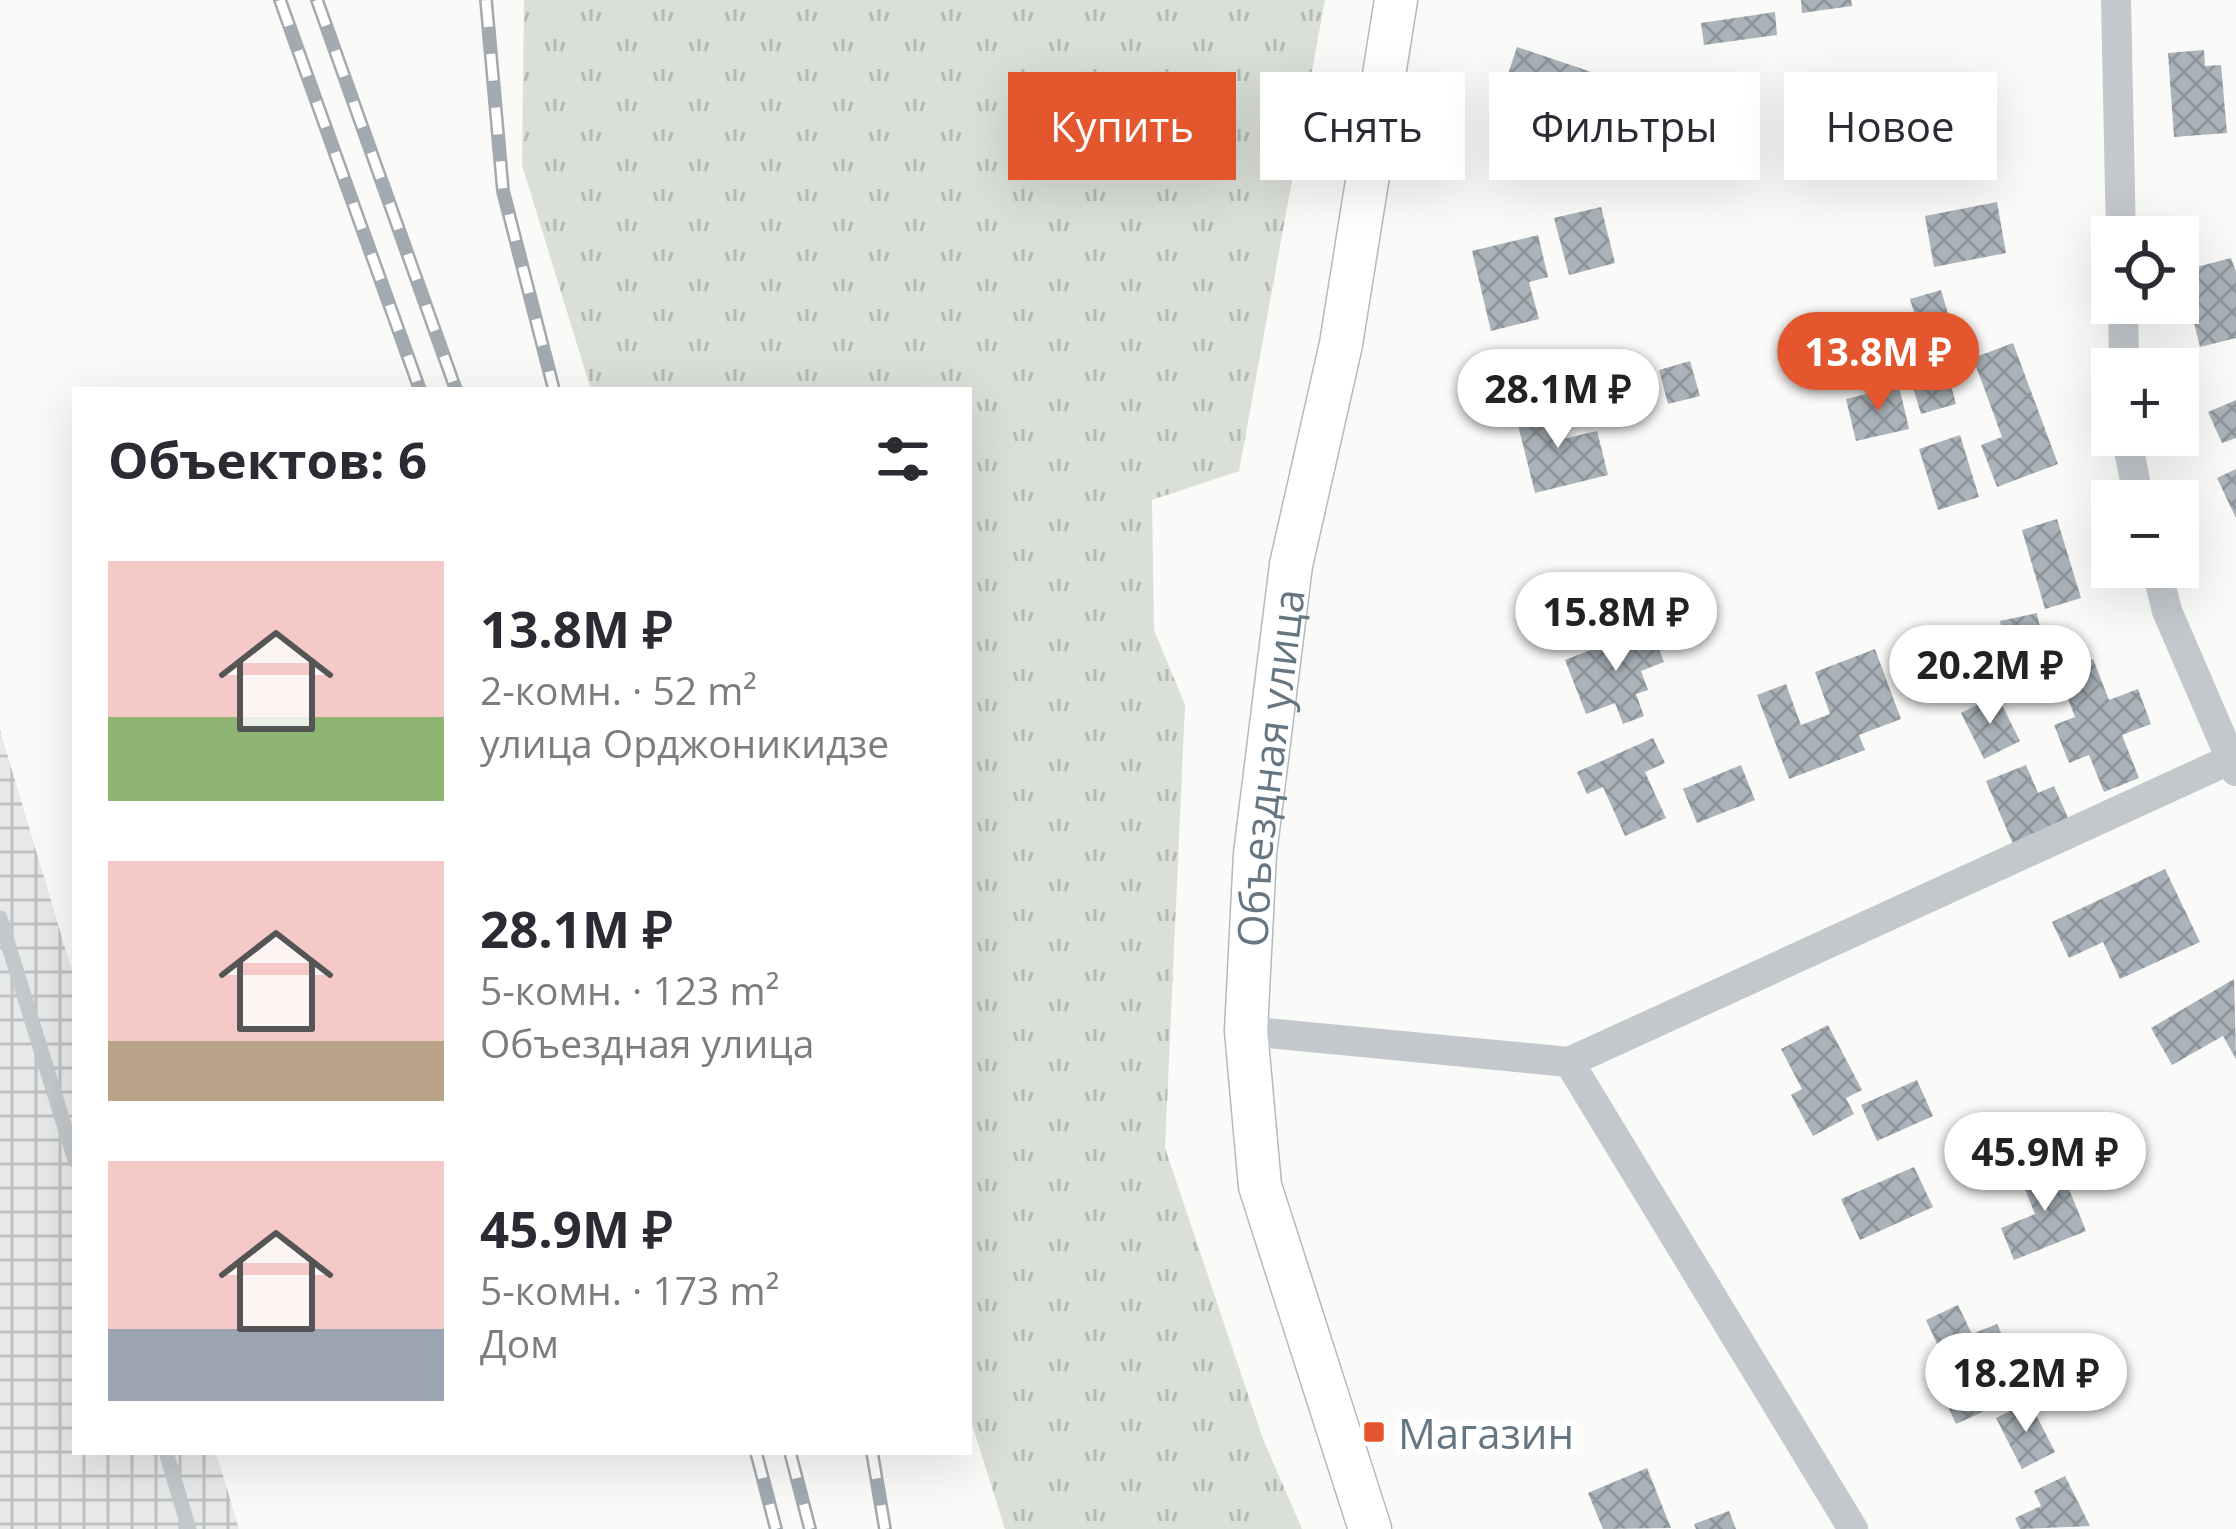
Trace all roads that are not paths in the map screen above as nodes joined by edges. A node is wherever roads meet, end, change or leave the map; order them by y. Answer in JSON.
{"nodes":[{"id":1,"x":1396,"y":0,"type":"edge"},
{"id":2,"x":2116,"y":0,"type":"edge"},
{"id":3,"x":2121,"y":216,"type":"edge"},
{"id":4,"x":2161,"y":588,"type":"edge"},
{"id":5,"x":2232,"y":765,"type":"edge"},
{"id":6,"x":0,"y":917,"type":"edge"},
{"id":7,"x":1246,"y":1031,"type":"junction"},
{"id":8,"x":1569,"y":1062,"type":"junction"},
{"id":9,"x":72,"y":1150,"type":"edge"},
{"id":10,"x":167,"y":1455,"type":"edge"},
{"id":11,"x":189,"y":1529,"type":"edge"},
{"id":12,"x":1370,"y":1529,"type":"edge"},
{"id":13,"x":1853,"y":1529,"type":"edge"}],
"edges":[{"from":1,"to":7,"type":"street","name":"Объездная улица"},
{"from":2,"to":3,"type":"street"},
{"from":4,"to":5,"type":"street"},
{"from":5,"to":8,"type":"street"},
{"from":6,"to":9,"type":"lane"},
{"from":7,"to":8,"type":"street"},
{"from":7,"to":12,"type":"street","name":"Объездная улица"},
{"from":8,"to":13,"type":"street"},
{"from":10,"to":11,"type":"lane"}]}
